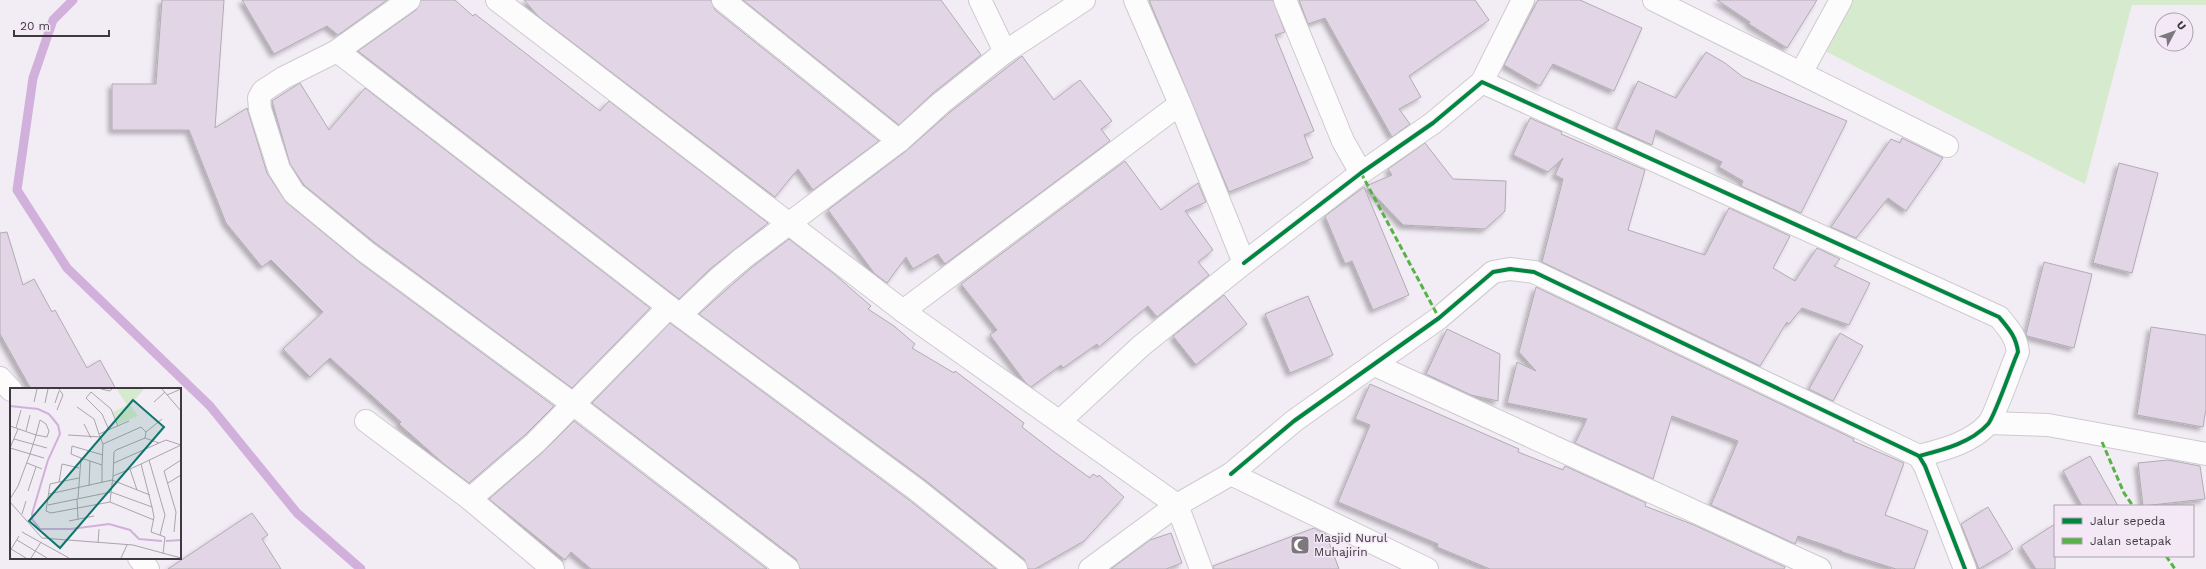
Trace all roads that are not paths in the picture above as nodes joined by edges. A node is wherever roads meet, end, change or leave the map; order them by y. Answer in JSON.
{"nodes":[{"id":1,"x":409,"y":0,"type":"edge"},
{"id":2,"x":496,"y":0,"type":"edge"},
{"id":3,"x":723,"y":0,"type":"edge"},
{"id":4,"x":980,"y":0,"type":"edge"},
{"id":5,"x":1084,"y":0,"type":"edge"},
{"id":6,"x":1135,"y":0,"type":"edge"},
{"id":7,"x":1285,"y":0,"type":"edge"},
{"id":8,"x":1523,"y":0,"type":"edge"},
{"id":9,"x":1654,"y":0,"type":"edge"},
{"id":10,"x":1841,"y":0,"type":"edge"},
{"id":11,"x":1680,"y":6,"type":"edge"},
{"id":12,"x":337,"y":51,"type":"junction"},
{"id":13,"x":1005,"y":52,"type":"junction"},
{"id":14,"x":1801,"y":73,"type":"junction"},
{"id":15,"x":1482,"y":82,"type":"junction"},
{"id":16,"x":1180,"y":104,"type":"junction"},
{"id":17,"x":899,"y":141,"type":"junction"},
{"id":18,"x":1948,"y":146,"type":"dead end"},
{"id":19,"x":1361,"y":173,"type":"junction"},
{"id":20,"x":789,"y":224,"type":"junction"},
{"id":21,"x":1244,"y":263,"type":"junction"},
{"id":22,"x":675,"y":311,"type":"junction"},
{"id":23,"x":903,"y":311,"type":"junction"},
{"id":24,"x":1375,"y":365,"type":"junction"},
{"id":25,"x":0,"y":378,"type":"edge"},
{"id":26,"x":10,"y":389,"type":"edge"},
{"id":27,"x":573,"y":404,"type":"junction"},
{"id":28,"x":366,"y":421,"type":"dead end"},
{"id":29,"x":1060,"y":421,"type":"junction"},
{"id":30,"x":1989,"y":423,"type":"junction"},
{"id":31,"x":2206,"y":454,"type":"edge"},
{"id":32,"x":1919,"y":456,"type":"junction"},
{"id":33,"x":1231,"y":474,"type":"junction"},
{"id":34,"x":470,"y":499,"type":"junction"},
{"id":35,"x":1177,"y":505,"type":"junction"},
{"id":36,"x":140,"y":559,"type":"edge"},
{"id":37,"x":148,"y":569,"type":"edge"},
{"id":38,"x":553,"y":569,"type":"edge"},
{"id":39,"x":788,"y":569,"type":"edge"},
{"id":40,"x":1016,"y":569,"type":"edge"},
{"id":41,"x":1090,"y":569,"type":"edge"},
{"id":42,"x":1201,"y":569,"type":"edge"},
{"id":43,"x":1427,"y":569,"type":"edge"},
{"id":44,"x":1820,"y":569,"type":"edge"},
{"id":45,"x":1965,"y":569,"type":"edge"}],
"edges":[{"from":1,"to":12,"type":"street"},
{"from":2,"to":20,"type":"street"},
{"from":3,"to":17,"type":"street"},
{"from":4,"to":13,"type":"street"},
{"from":5,"to":13,"type":"street"},
{"from":6,"to":16,"type":"street"},
{"from":7,"to":19,"type":"street"},
{"from":8,"to":15,"type":"street"},
{"from":9,"to":11,"type":"street"},
{"from":10,"to":14,"type":"street"},
{"from":11,"to":14,"type":"street"},
{"from":12,"to":22,"type":"street"},
{"from":12,"to":27,"type":"street"},
{"from":13,"to":17,"type":"street"},
{"from":14,"to":18,"type":"street"},
{"from":15,"to":19,"type":"street"},
{"from":15,"to":30,"type":"street"},
{"from":16,"to":21,"type":"street"},
{"from":16,"to":23,"type":"street"},
{"from":17,"to":20,"type":"street"},
{"from":19,"to":21,"type":"street"},
{"from":20,"to":22,"type":"street"},
{"from":20,"to":23,"type":"street"},
{"from":21,"to":29,"type":"street"},
{"from":22,"to":27,"type":"street"},
{"from":22,"to":40,"type":"street"},
{"from":23,"to":29,"type":"street"},
{"from":24,"to":32,"type":"street"},
{"from":24,"to":33,"type":"street"},
{"from":24,"to":44,"type":"street"},
{"from":25,"to":26,"type":"street"},
{"from":27,"to":34,"type":"street"},
{"from":27,"to":39,"type":"street"},
{"from":28,"to":34,"type":"street"},
{"from":29,"to":35,"type":"street"},
{"from":30,"to":31,"type":"street"},
{"from":30,"to":32,"type":"street"},
{"from":32,"to":45,"type":"street"},
{"from":33,"to":35,"type":"street"},
{"from":33,"to":43,"type":"street"},
{"from":34,"to":38,"type":"street"},
{"from":35,"to":41,"type":"street"},
{"from":35,"to":42,"type":"street"},
{"from":36,"to":37,"type":"street"}]}
